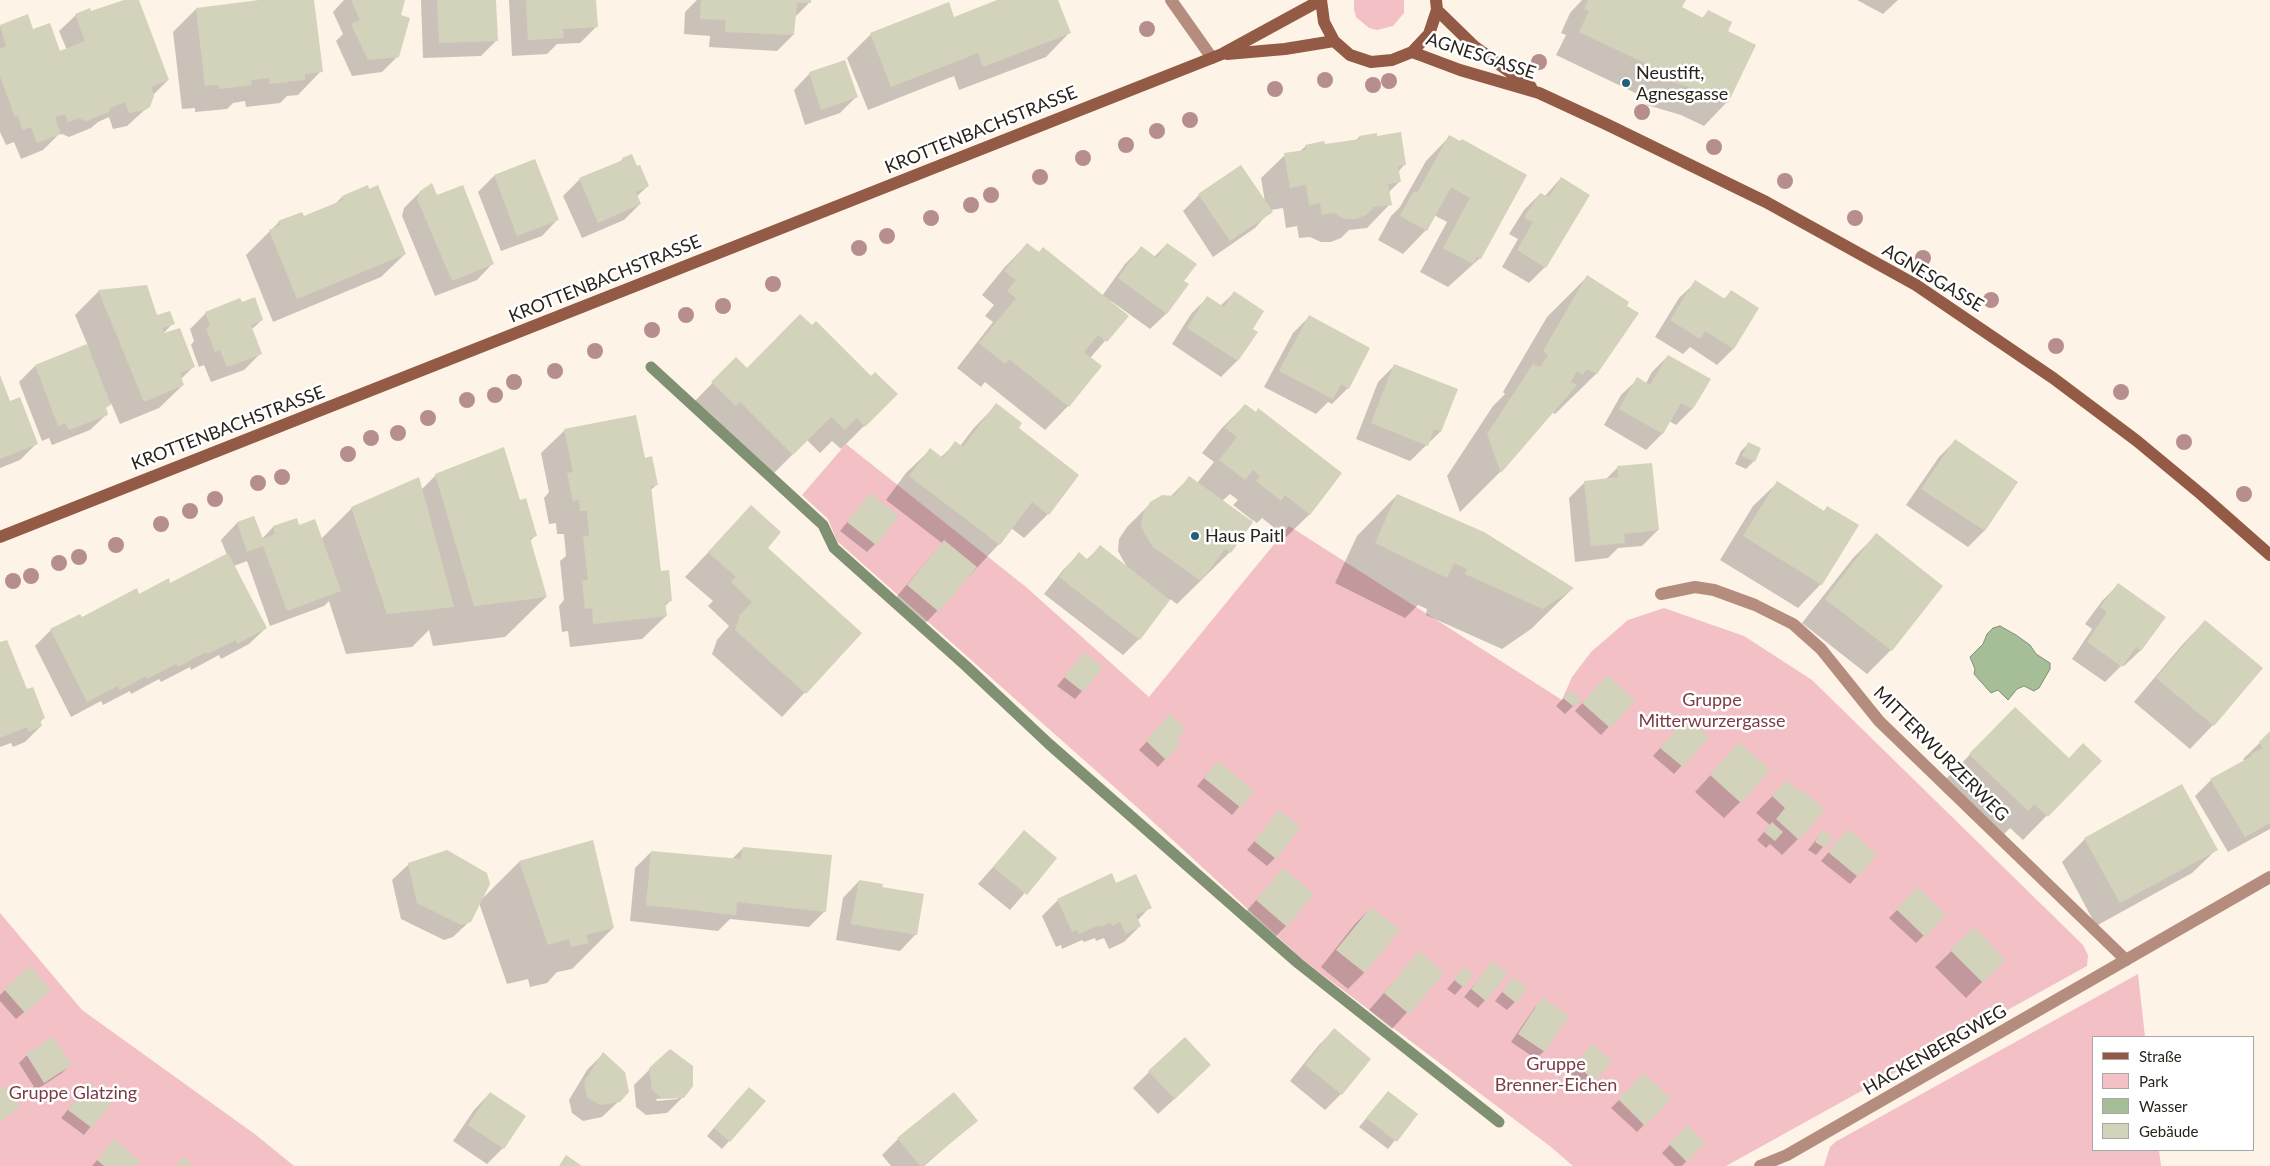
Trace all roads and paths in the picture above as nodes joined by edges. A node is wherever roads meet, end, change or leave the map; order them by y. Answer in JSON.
{"nodes":[{"id":1,"x":1170,"y":0,"type":"edge"},
{"id":2,"x":1321,"y":0,"type":"edge"},
{"id":3,"x":1436,"y":5,"type":"edge"},
{"id":4,"x":1334,"y":41,"type":"junction"},
{"id":5,"x":1412,"y":52,"type":"junction"},
{"id":6,"x":1217,"y":56,"type":"junction"},
{"id":7,"x":1539,"y":93,"type":"junction"},
{"id":8,"x":0,"y":537,"type":"edge"},
{"id":9,"x":2270,"y":555,"type":"edge"},
{"id":10,"x":1661,"y":594,"type":"dead end"},
{"id":11,"x":2270,"y":877,"type":"edge"},
{"id":12,"x":2126,"y":960,"type":"junction"},
{"id":13,"x":1790,"y":1160,"type":"edge"},
{"id":14,"x":1760,"y":1166,"type":"edge"}],
"edges":[{"from":1,"to":6,"type":"street"},
{"from":2,"to":4,"type":"main road"},
{"from":2,"to":6,"type":"main road","name":"KROTTENBACHSTRASSE"},
{"from":3,"to":5,"type":"main road"},
{"from":3,"to":7,"type":"main road","name":"AGNESGASSE"},
{"from":4,"to":5,"type":"main road"},
{"from":4,"to":6,"type":"main road","name":"KROTTENBACHSTRASSE"},
{"from":5,"to":7,"type":"main road","name":"AGNESGASSE"},
{"from":6,"to":8,"type":"main road","name":"KROTTENBACHSTRASSE"},
{"from":7,"to":9,"type":"main road","name":"AGNESGASSE"},
{"from":10,"to":12,"type":"street","name":"MITTERWURZERWEG"},
{"from":11,"to":12,"type":"street","name":"HACKENBERGWEG"},
{"from":12,"to":13,"type":"street","name":"HACKENBERGWEG"},
{"from":13,"to":14,"type":"street","name":"HACKENBERGWEG"}]}
